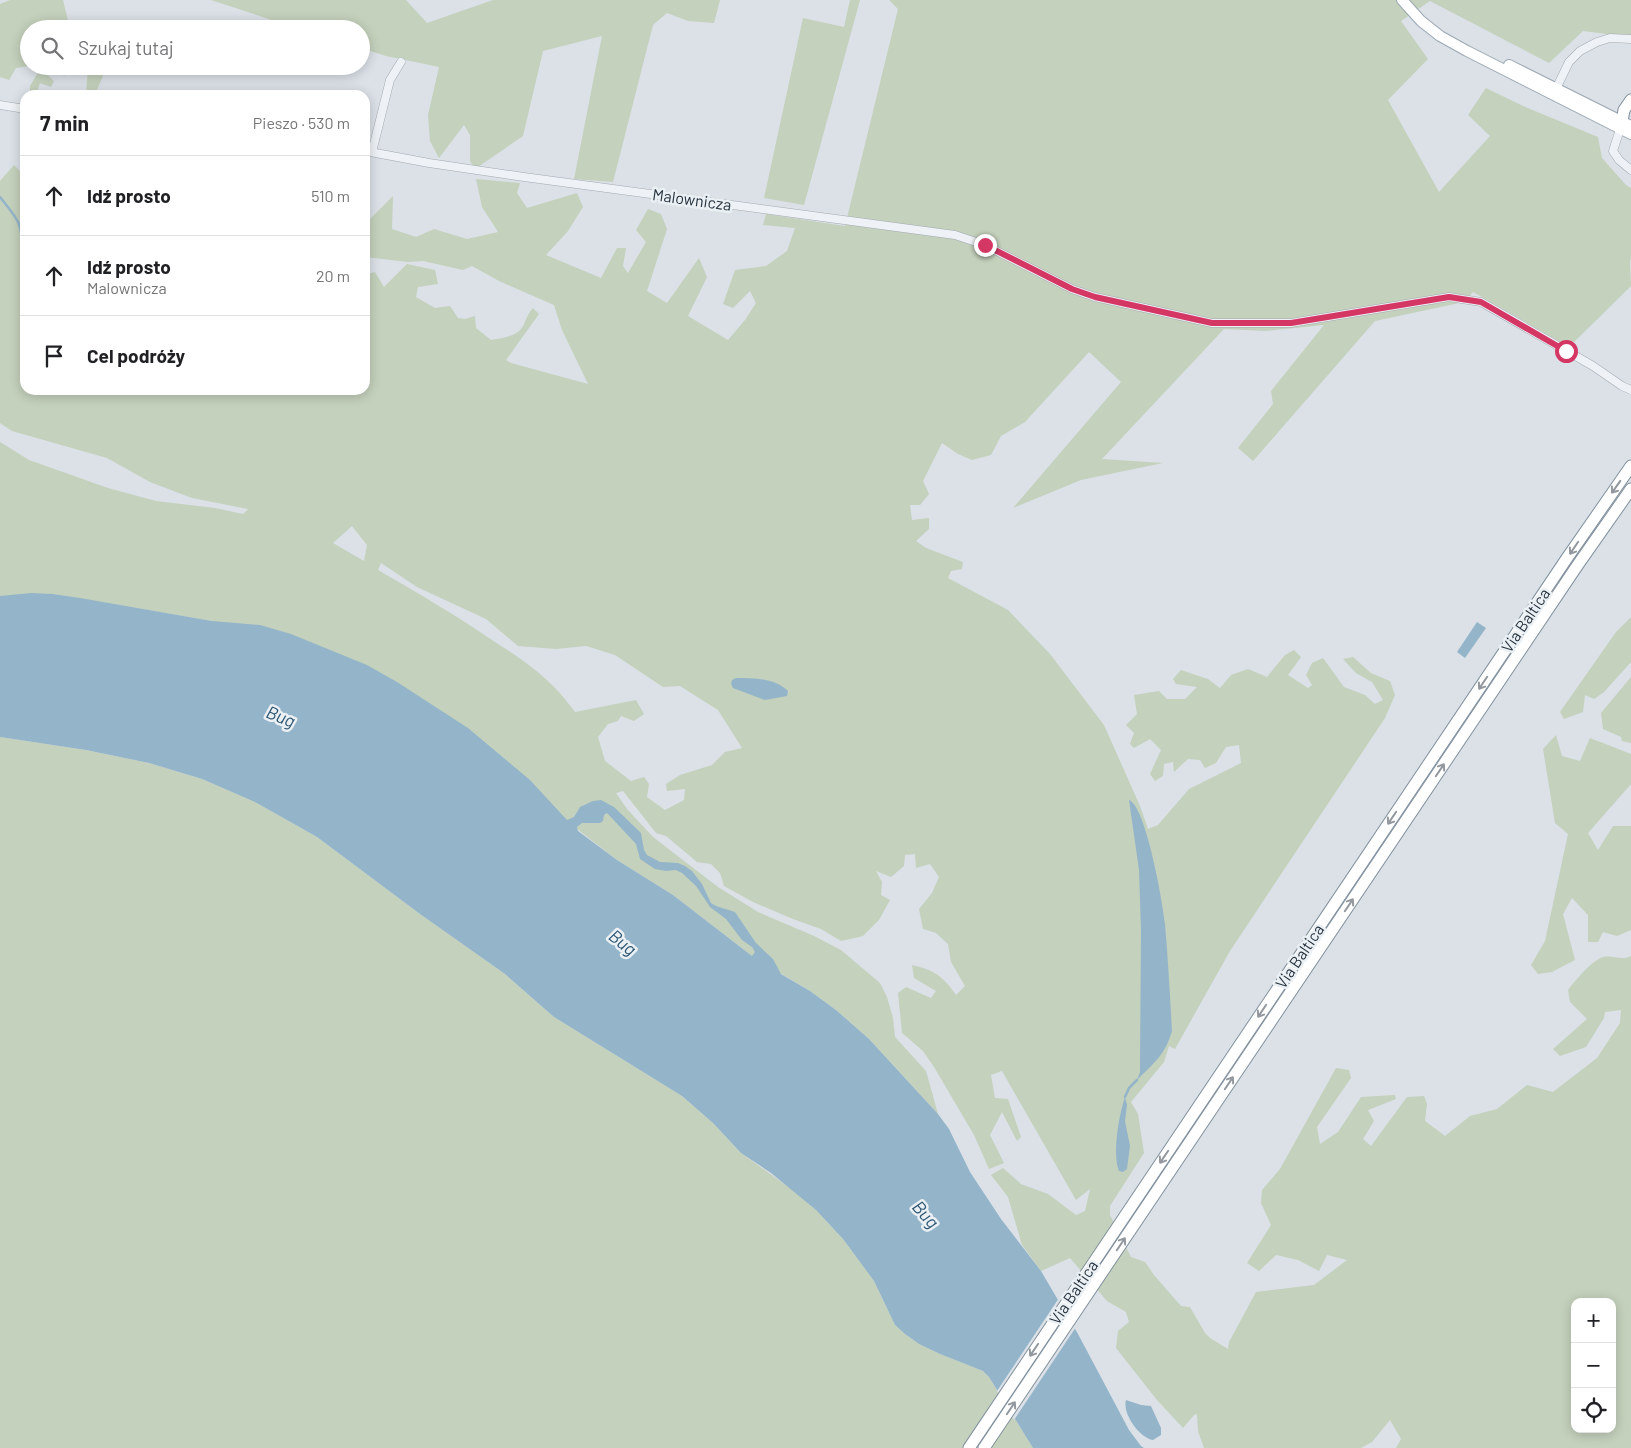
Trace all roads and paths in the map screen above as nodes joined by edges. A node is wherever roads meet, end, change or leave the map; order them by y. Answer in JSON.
{"nodes":[{"id":1,"x":1406,"y":3,"type":"edge"},
{"id":2,"x":1631,"y":39,"type":"edge"},
{"id":3,"x":401,"y":62,"type":"dead end"},
{"id":4,"x":1555,"y":92,"type":"junction"},
{"id":5,"x":1631,"y":100,"type":"edge"},
{"id":6,"x":0,"y":104,"type":"edge"},
{"id":7,"x":20,"y":108,"type":"edge"},
{"id":8,"x":1626,"y":122,"type":"edge"},
{"id":9,"x":1631,"y":134,"type":"edge"},
{"id":10,"x":370,"y":145,"type":"edge"},
{"id":11,"x":370,"y":151,"type":"edge"},
{"id":12,"x":1631,"y":170,"type":"edge"},
{"id":13,"x":1631,"y":390,"type":"edge"},
{"id":14,"x":1631,"y":466,"type":"edge"},
{"id":15,"x":1631,"y":488,"type":"edge"},
{"id":16,"x":969,"y":1448,"type":"edge"},
{"id":17,"x":984,"y":1448,"type":"edge"}],
"edges":[{"from":1,"to":4,"type":"main road"},
{"from":2,"to":4,"type":"street"},
{"from":3,"to":10,"type":"street"},
{"from":4,"to":8,"type":"main road"},
{"from":5,"to":8,"type":"highway"},
{"from":6,"to":7,"type":"street"},
{"from":8,"to":9,"type":"main road"},
{"from":8,"to":12,"type":"street"},
{"from":11,"to":13,"type":"street","name":"Malownicza"},
{"from":14,"to":16,"type":"highway","name":"Via Baltica","one_way":true},
{"from":17,"to":15,"type":"highway","name":"Via Baltica","one_way":true}]}
